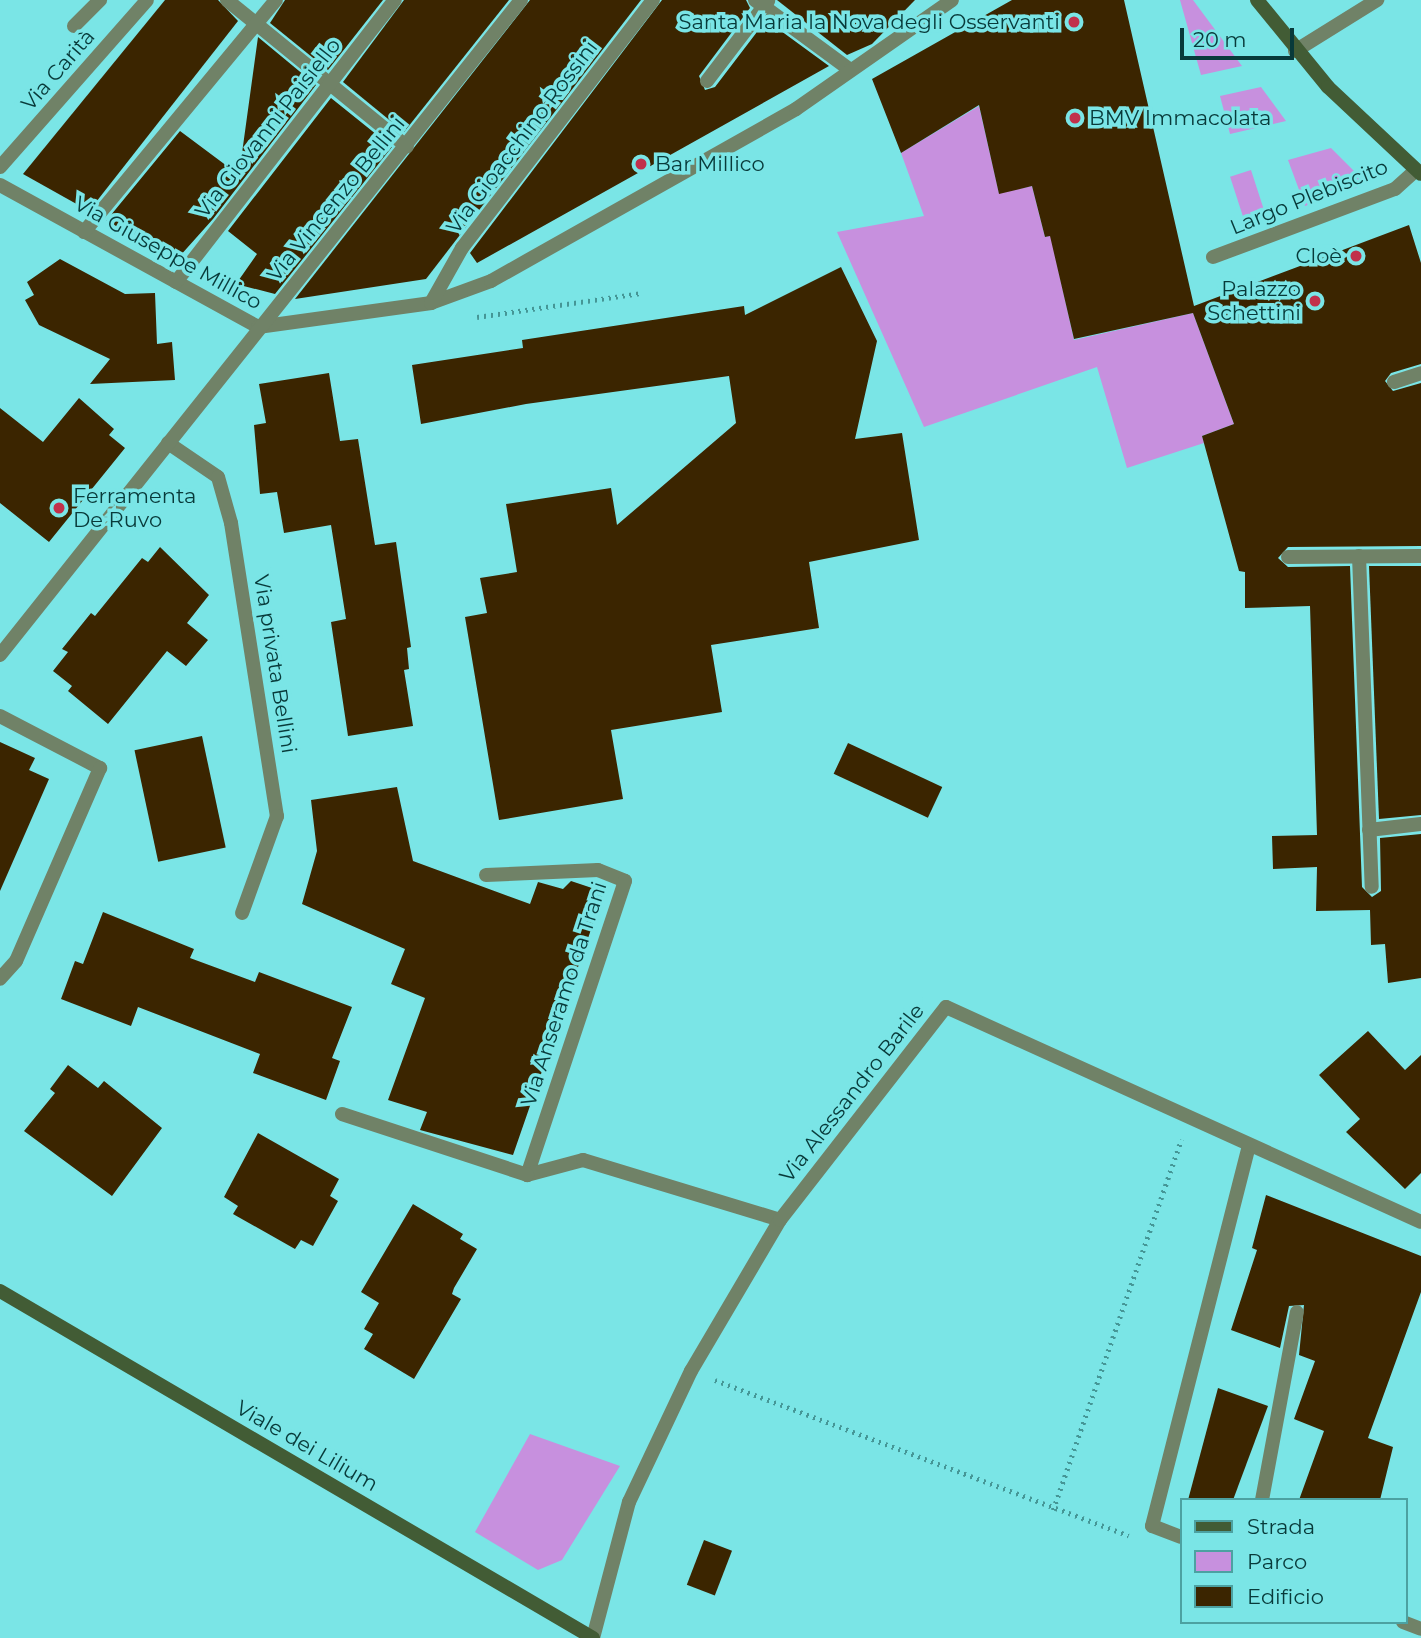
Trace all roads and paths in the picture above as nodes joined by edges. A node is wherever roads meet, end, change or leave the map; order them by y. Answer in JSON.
{"nodes":[{"id":1,"x":100,"y":0,"type":"edge"},
{"id":2,"x":147,"y":0,"type":"edge"},
{"id":3,"x":227,"y":0,"type":"edge"},
{"id":4,"x":276,"y":0,"type":"edge"},
{"id":5,"x":395,"y":0,"type":"edge"},
{"id":6,"x":521,"y":0,"type":"edge"},
{"id":7,"x":653,"y":0,"type":"edge"},
{"id":8,"x":953,"y":0,"type":"edge"},
{"id":9,"x":1257,"y":0,"type":"edge"},
{"id":10,"x":1377,"y":0,"type":"edge"},
{"id":11,"x":762,"y":2,"type":"edge"},
{"id":12,"x":257,"y":24,"type":"junction"},
{"id":13,"x":74,"y":26,"type":"dead end"},
{"id":14,"x":1294,"y":51,"type":"junction"},
{"id":15,"x":849,"y":69,"type":"junction"},
{"id":16,"x":707,"y":81,"type":"dead end"},
{"id":17,"x":328,"y":83,"type":"junction"},
{"id":18,"x":407,"y":146,"type":"junction"},
{"id":19,"x":0,"y":167,"type":"edge"},
{"id":20,"x":1419,"y":172,"type":"edge"},
{"id":21,"x":0,"y":186,"type":"edge"},
{"id":22,"x":84,"y":232,"type":"junction"},
{"id":23,"x":1213,"y":257,"type":"dead end"},
{"id":24,"x":176,"y":282,"type":"junction"},
{"id":25,"x":431,"y":303,"type":"junction"},
{"id":26,"x":258,"y":327,"type":"junction"},
{"id":27,"x":1421,"y":373,"type":"edge"},
{"id":28,"x":1394,"y":382,"type":"dead end"},
{"id":29,"x":168,"y":443,"type":"junction"},
{"id":30,"x":1359,"y":556,"type":"junction"},
{"id":31,"x":1421,"y":556,"type":"edge"},
{"id":32,"x":1288,"y":557,"type":"dead end"},
{"id":33,"x":0,"y":655,"type":"edge"},
{"id":34,"x":0,"y":716,"type":"edge"},
{"id":35,"x":1421,"y":824,"type":"edge"},
{"id":36,"x":1369,"y":830,"type":"junction"},
{"id":37,"x":486,"y":876,"type":"dead end"},
{"id":38,"x":1372,"y":887,"type":"dead end"},
{"id":39,"x":242,"y":913,"type":"dead end"},
{"id":40,"x":0,"y":979,"type":"edge"},
{"id":41,"x":342,"y":1114,"type":"dead end"},
{"id":42,"x":1189,"y":1117,"type":"junction"},
{"id":43,"x":1249,"y":1145,"type":"junction"},
{"id":44,"x":527,"y":1175,"type":"junction"},
{"id":45,"x":780,"y":1220,"type":"junction"},
{"id":46,"x":1421,"y":1222,"type":"edge"},
{"id":47,"x":0,"y":1291,"type":"edge"},
{"id":48,"x":1297,"y":1312,"type":"dead end"},
{"id":49,"x":691,"y":1371,"type":"junction"},
{"id":50,"x":1262,"y":1498,"type":"edge"},
{"id":51,"x":1053,"y":1510,"type":"junction"},
{"id":52,"x":1152,"y":1526,"type":"junction"},
{"id":53,"x":1180,"y":1537,"type":"edge"},
{"id":54,"x":593,"y":1638,"type":"edge"}],
"edges":[{"from":1,"to":13,"type":"street"},
{"from":2,"to":19,"type":"street","name":"Via Carità"},
{"from":3,"to":12,"type":"street"},
{"from":4,"to":12,"type":"street"},
{"from":5,"to":17,"type":"street","name":"Via Giovanni Paisiello"},
{"from":6,"to":18,"type":"street","name":"Via Vincenzo Bellini"},
{"from":7,"to":25,"type":"street","name":"Via Gioacchino Rossini"},
{"from":8,"to":15,"type":"street","name":"Via Giuseppe Millico"},
{"from":9,"to":14,"type":"main road","name":"Largo Plebiscito"},
{"from":10,"to":14,"type":"street"},
{"from":11,"to":15,"type":"street"},
{"from":11,"to":16,"type":"street"},
{"from":12,"to":17,"type":"street"},
{"from":12,"to":22,"type":"street"},
{"from":14,"to":20,"type":"main road","name":"Largo Plebiscito"},
{"from":15,"to":25,"type":"street","name":"Via Giuseppe Millico"},
{"from":17,"to":18,"type":"street"},
{"from":17,"to":24,"type":"street","name":"Via Giovanni Paisiello"},
{"from":18,"to":26,"type":"street","name":"Via Vincenzo Bellini"},
{"from":20,"to":23,"type":"street","name":"Largo Plebiscito"},
{"from":21,"to":22,"type":"street","name":"Via Giuseppe Millico"},
{"from":22,"to":24,"type":"street","name":"Via Giuseppe Millico"},
{"from":24,"to":26,"type":"street","name":"Via Giuseppe Millico"},
{"from":25,"to":26,"type":"street","name":"Via Giuseppe Millico"},
{"from":26,"to":29,"type":"street","name":"Via Vincenzo Bellini"},
{"from":27,"to":28,"type":"street"},
{"from":29,"to":33,"type":"street","name":"Via Vincenzo Bellini"},
{"from":29,"to":39,"type":"street","name":"Via privata Bellini"},
{"from":30,"to":31,"type":"street"},
{"from":30,"to":32,"type":"street"},
{"from":30,"to":36,"type":"street"},
{"from":34,"to":40,"type":"street"},
{"from":35,"to":36,"type":"street"},
{"from":36,"to":38,"type":"street"},
{"from":37,"to":44,"type":"street","name":"Via Anseramo da Trani"},
{"from":41,"to":44,"type":"street"},
{"from":42,"to":43,"type":"street","name":"Via Alessandro Barile"},
{"from":42,"to":45,"type":"street","name":"Via Alessandro Barile"},
{"from":42,"to":51,"type":"path"},
{"from":43,"to":46,"type":"street","name":"Via Alessandro Barile"},
{"from":43,"to":52,"type":"street"},
{"from":44,"to":45,"type":"street"},
{"from":45,"to":49,"type":"street","name":"Via Alessandro Barile"},
{"from":47,"to":54,"type":"main road","name":"Viale dei Lilium"},
{"from":48,"to":50,"type":"street"},
{"from":49,"to":51,"type":"path"},
{"from":49,"to":54,"type":"street","name":"Via Alessandro Barile"},
{"from":51,"to":52,"type":"path"},
{"from":52,"to":53,"type":"street"}]}
